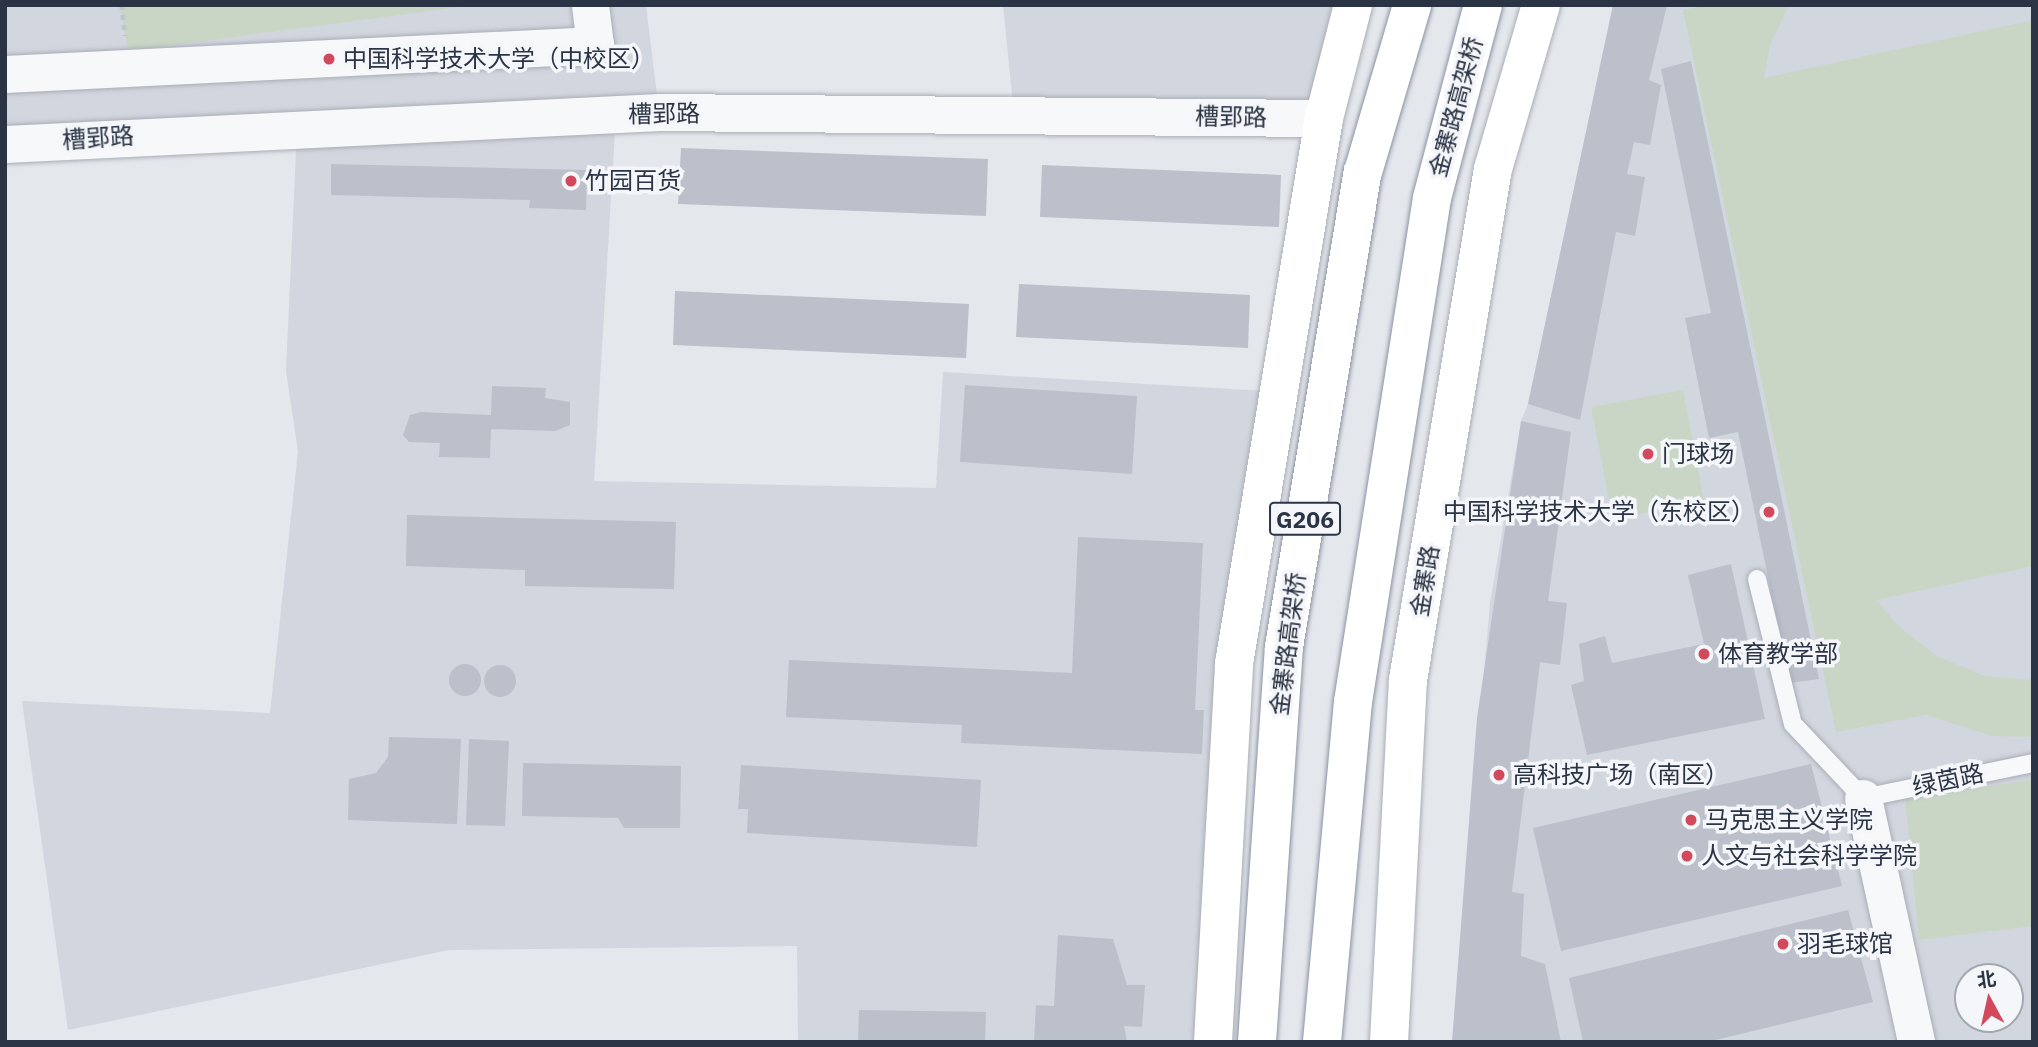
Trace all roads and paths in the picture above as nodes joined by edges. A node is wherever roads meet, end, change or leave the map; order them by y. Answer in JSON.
{"nodes":[{"id":1,"x":590,"y":5,"type":"edge"},
{"id":2,"x":1353,"y":5,"type":"edge"},
{"id":3,"x":1412,"y":5,"type":"edge"},
{"id":4,"x":1483,"y":5,"type":"edge"},
{"id":5,"x":1541,"y":5,"type":"edge"},
{"id":6,"x":5,"y":74,"type":"edge"},
{"id":7,"x":1324,"y":118,"type":"junction"},
{"id":8,"x":5,"y":145,"type":"edge"},
{"id":9,"x":1757,"y":579,"type":"dead end"},
{"id":10,"x":2033,"y":763,"type":"edge"},
{"id":11,"x":1863,"y":798,"type":"junction"},
{"id":12,"x":1213,"y":1042,"type":"edge"},
{"id":13,"x":1257,"y":1042,"type":"edge"},
{"id":14,"x":1322,"y":1042,"type":"edge"},
{"id":15,"x":1389,"y":1042,"type":"edge"},
{"id":16,"x":1916,"y":1042,"type":"edge"}],
"edges":[{"from":1,"to":6,"type":"street"},
{"from":2,"to":7,"type":"highway"},
{"from":3,"to":13,"type":"highway","name":"金寨路高架桥","number":"G206","bridge":true},
{"from":4,"to":14,"type":"highway","name":"金寨路高架桥","bridge":true},
{"from":5,"to":15,"type":"highway","name":"金寨路"},
{"from":7,"to":8,"type":"street","name":"槽郢路"},
{"from":7,"to":12,"type":"highway"},
{"from":9,"to":11,"type":"lane"},
{"from":10,"to":11,"type":"lane","name":"绿茵路"},
{"from":11,"to":16,"type":"street"}]}
